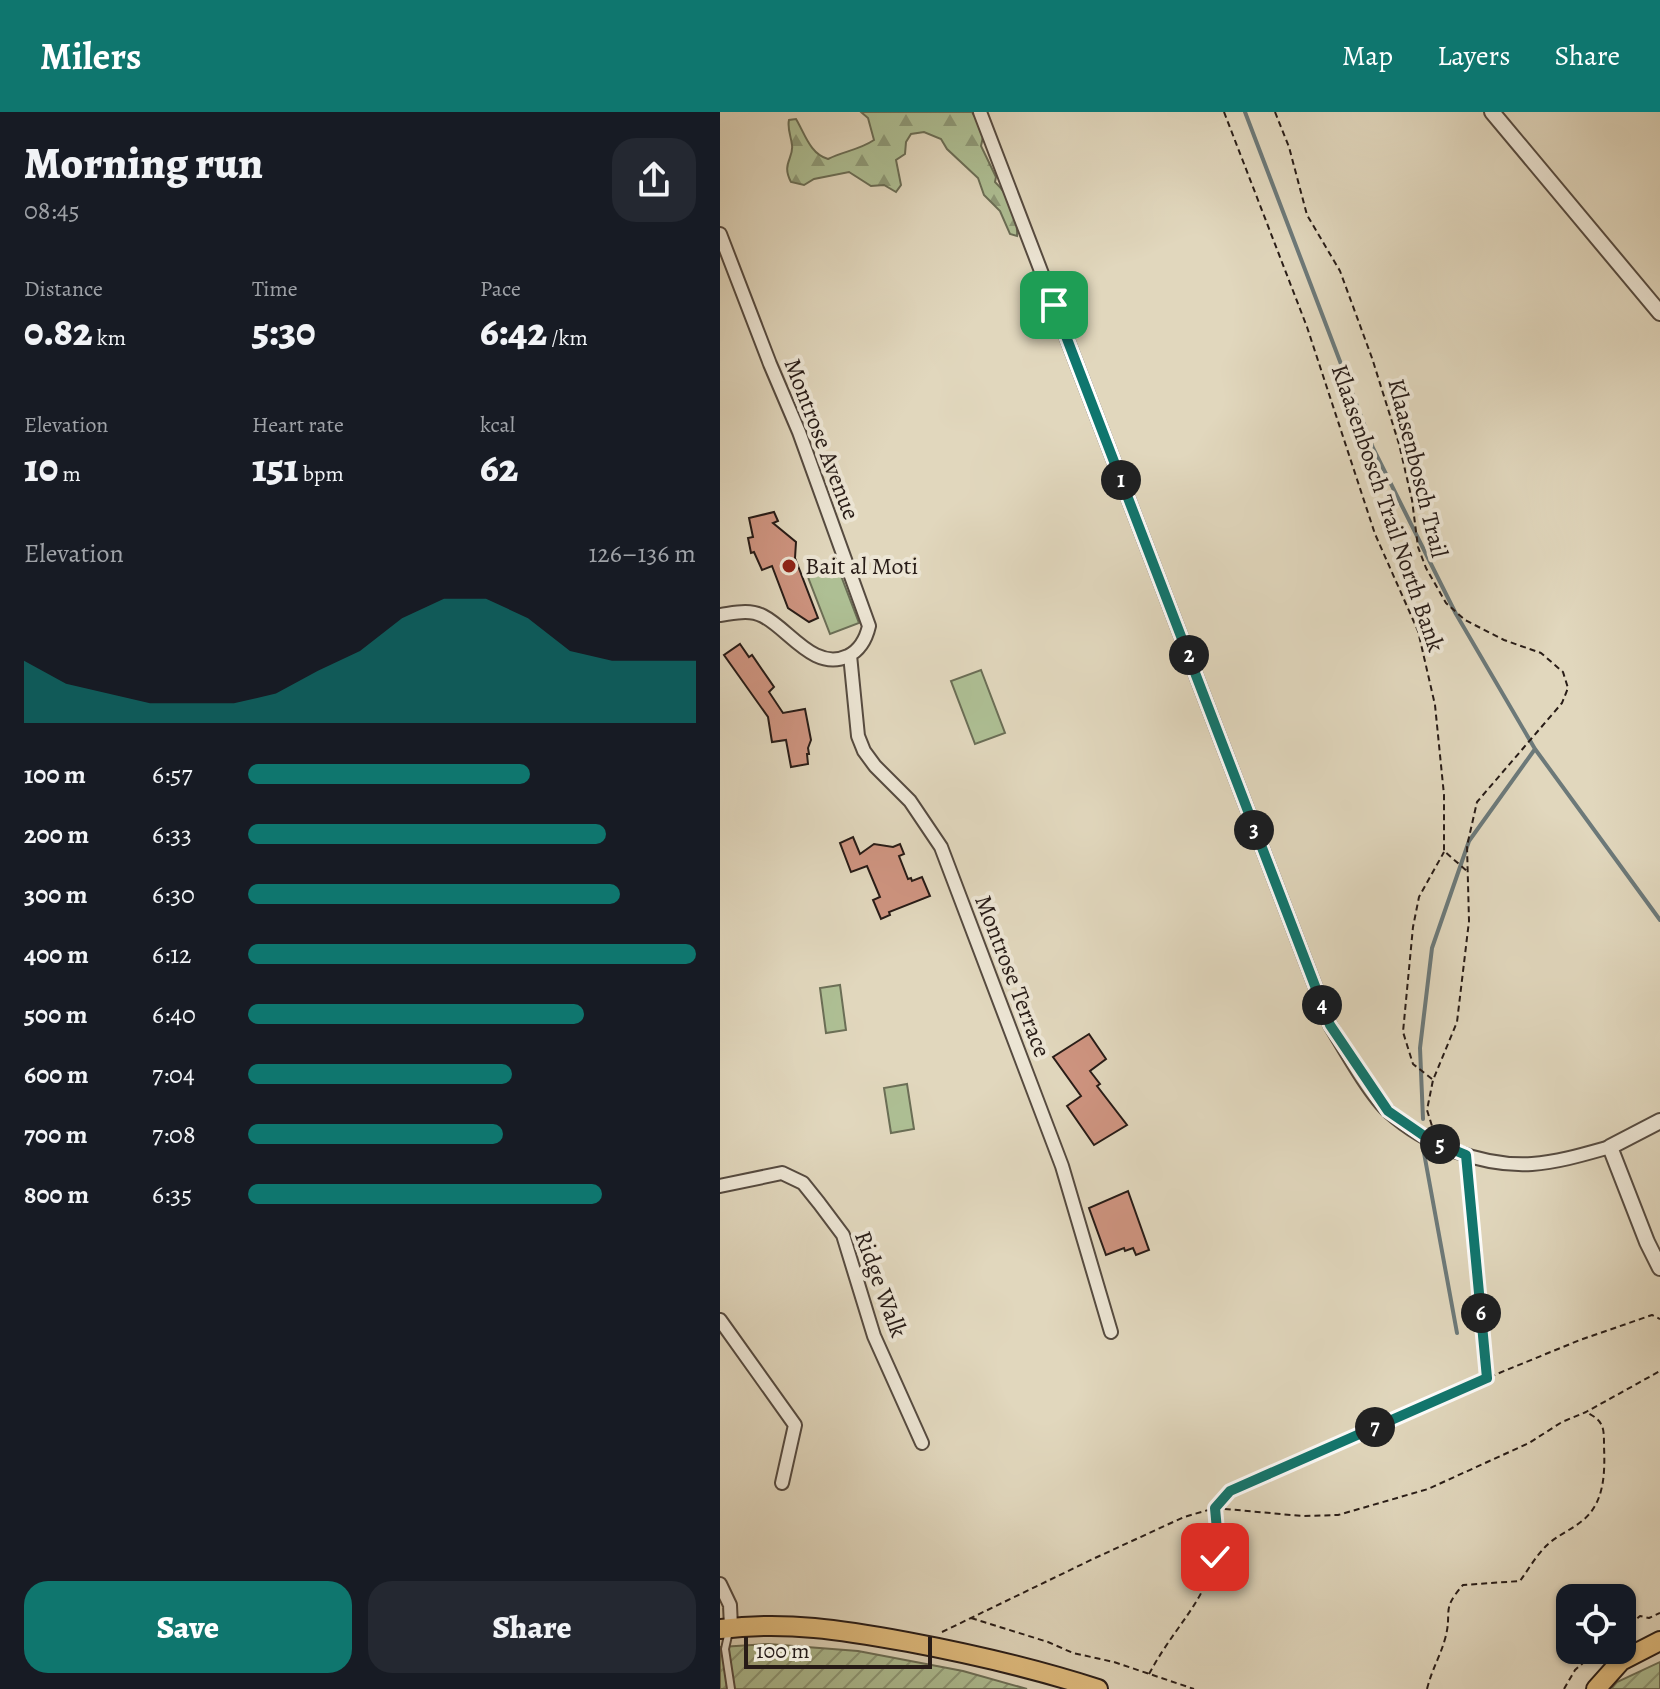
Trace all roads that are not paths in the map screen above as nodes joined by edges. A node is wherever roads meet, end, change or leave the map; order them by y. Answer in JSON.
{"nodes":[{"id":1,"x":980,"y":112,"type":"edge"},
{"id":2,"x":1492,"y":112,"type":"edge"},
{"id":3,"x":720,"y":234,"type":"edge"},
{"id":4,"x":1660,"y":313,"type":"edge"},
{"id":5,"x":720,"y":615,"type":"edge"},
{"id":6,"x":850,"y":655,"type":"junction"},
{"id":7,"x":1660,"y":1121,"type":"edge"},
{"id":8,"x":1610,"y":1147,"type":"junction"},
{"id":9,"x":720,"y":1186,"type":"edge"},
{"id":10,"x":1660,"y":1268,"type":"edge"},
{"id":11,"x":720,"y":1320,"type":"edge"},
{"id":12,"x":1111,"y":1332,"type":"dead end"},
{"id":13,"x":922,"y":1443,"type":"dead end"},
{"id":14,"x":782,"y":1483,"type":"dead end"},
{"id":15,"x":720,"y":1584,"type":"edge"},
{"id":16,"x":725,"y":1628,"type":"edge"},
{"id":17,"x":1660,"y":1641,"type":"edge"},
{"id":18,"x":731,"y":1689,"type":"edge"},
{"id":19,"x":1098,"y":1689,"type":"edge"},
{"id":20,"x":1596,"y":1689,"type":"edge"}],
"edges":[{"from":1,"to":8,"type":"street"},
{"from":2,"to":4,"type":"street"},
{"from":3,"to":6,"type":"street","name":"Montrose Avenue"},
{"from":5,"to":6,"type":"street"},
{"from":6,"to":12,"type":"street","name":"Montrose Terrace"},
{"from":7,"to":8,"type":"street"},
{"from":8,"to":10,"type":"street"},
{"from":9,"to":13,"type":"street","name":"Ridge Walk"},
{"from":11,"to":14,"type":"street"},
{"from":15,"to":16,"type":"street"},
{"from":16,"to":18,"type":"lane"},
{"from":16,"to":19,"type":"main road"},
{"from":17,"to":20,"type":"main road"}]}
